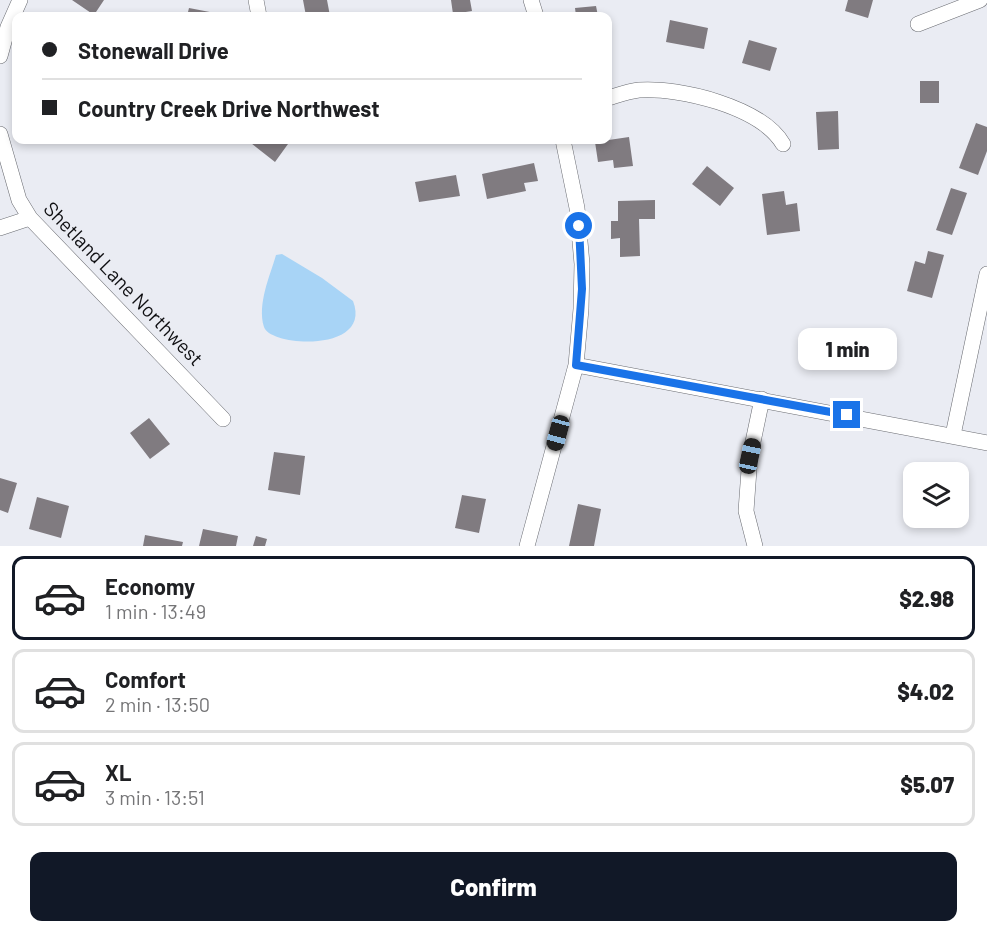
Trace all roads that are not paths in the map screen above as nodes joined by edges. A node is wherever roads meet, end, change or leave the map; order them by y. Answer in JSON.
{"nodes":[{"id":1,"x":980,"y":0,"type":"edge"},
{"id":2,"x":12,"y":22,"type":"edge"},
{"id":3,"x":918,"y":24,"type":"dead end"},
{"id":4,"x":0,"y":56,"type":"edge"},
{"id":5,"x":612,"y":97,"type":"edge"},
{"id":6,"x":0,"y":134,"type":"edge"},
{"id":7,"x":564,"y":144,"type":"edge"},
{"id":8,"x":783,"y":144,"type":"dead end"},
{"id":9,"x":30,"y":218,"type":"junction"},
{"id":10,"x":0,"y":228,"type":"edge"},
{"id":11,"x":987,"y":274,"type":"edge"},
{"id":12,"x":576,"y":365,"type":"junction"},
{"id":13,"x":762,"y":399,"type":"junction"},
{"id":14,"x":224,"y":419,"type":"dead end"},
{"id":15,"x":953,"y":435,"type":"junction"},
{"id":16,"x":987,"y":443,"type":"edge"},
{"id":17,"x":527,"y":546,"type":"edge"},
{"id":18,"x":755,"y":546,"type":"edge"}],
"edges":[{"from":1,"to":3,"type":"street"},
{"from":2,"to":4,"type":"street"},
{"from":5,"to":8,"type":"street"},
{"from":6,"to":9,"type":"street","name":"Shetland Lane Northwest"},
{"from":7,"to":12,"type":"street"},
{"from":9,"to":10,"type":"street"},
{"from":9,"to":14,"type":"street","name":"Shetland Lane Northwest"},
{"from":11,"to":15,"type":"street"},
{"from":12,"to":13,"type":"street"},
{"from":12,"to":17,"type":"street"},
{"from":13,"to":15,"type":"street"},
{"from":13,"to":18,"type":"street"},
{"from":15,"to":16,"type":"street"}]}
